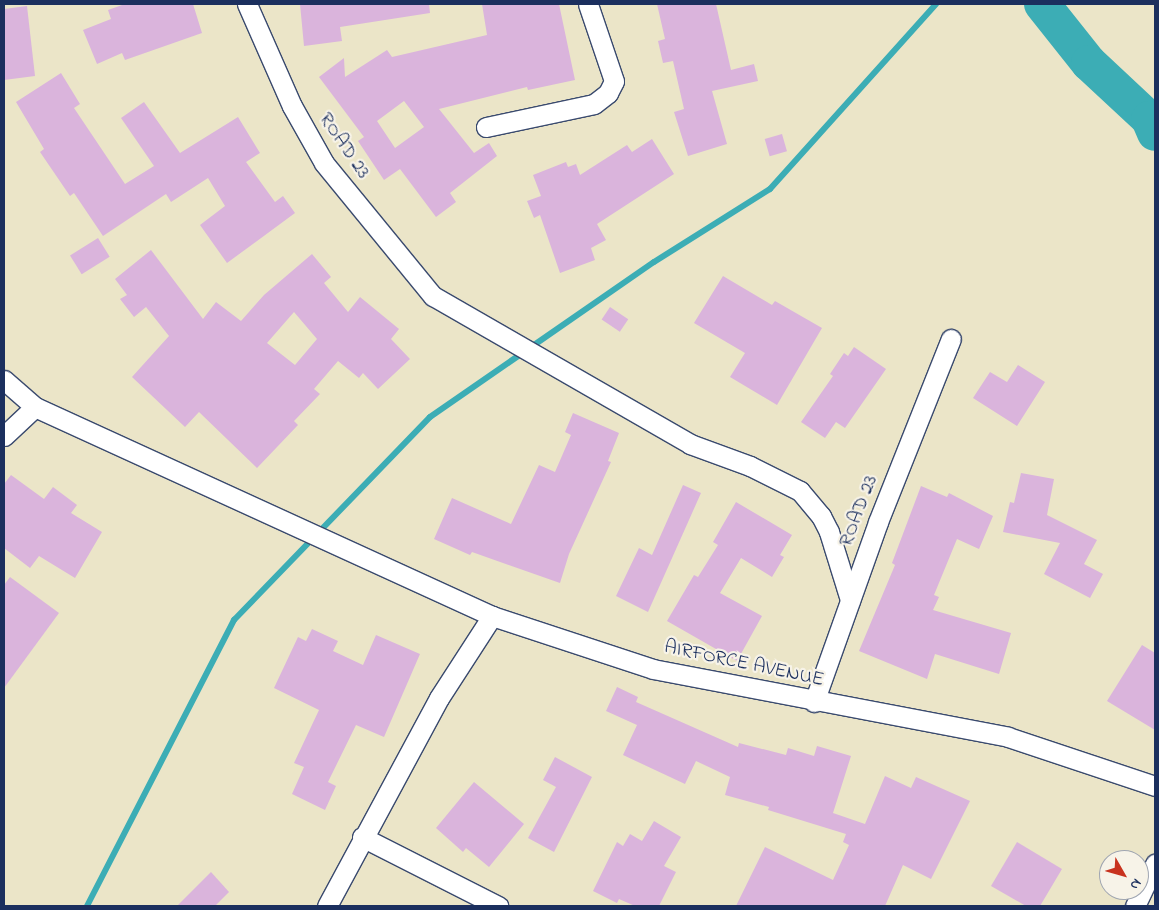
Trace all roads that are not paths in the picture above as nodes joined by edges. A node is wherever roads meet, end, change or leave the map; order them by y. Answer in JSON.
{"nodes":[{"id":1,"x":247,"y":4,"type":"edge"},
{"id":2,"x":588,"y":4,"type":"edge"},
{"id":3,"x":486,"y":127,"type":"dead end"},
{"id":4,"x":951,"y":338,"type":"dead end"},
{"id":5,"x":4,"y":380,"type":"edge"},
{"id":6,"x":35,"y":407,"type":"junction"},
{"id":7,"x":4,"y":436,"type":"edge"},
{"id":8,"x":850,"y":600,"type":"junction"},
{"id":9,"x":492,"y":616,"type":"junction"},
{"id":10,"x":814,"y":702,"type":"junction"},
{"id":11,"x":1155,"y":786,"type":"edge"},
{"id":12,"x":362,"y":837,"type":"junction"},
{"id":13,"x":1155,"y":864,"type":"edge"},
{"id":14,"x":327,"y":906,"type":"edge"},
{"id":15,"x":498,"y":906,"type":"edge"},
{"id":16,"x":1135,"y":906,"type":"edge"}],
"edges":[{"from":1,"to":8,"type":"street","name":"ROAD 23"},
{"from":2,"to":3,"type":"street"},
{"from":4,"to":8,"type":"street","name":"ROAD 23"},
{"from":5,"to":6,"type":"street","name":"AIRFORCE AVENUE"},
{"from":6,"to":7,"type":"street"},
{"from":6,"to":9,"type":"street","name":"AIRFORCE AVENUE"},
{"from":8,"to":10,"type":"street","name":"ROAD 23"},
{"from":9,"to":10,"type":"street","name":"AIRFORCE AVENUE"},
{"from":9,"to":12,"type":"street"},
{"from":10,"to":11,"type":"street","name":"AIRFORCE AVENUE"},
{"from":12,"to":14,"type":"street"},
{"from":12,"to":15,"type":"street"},
{"from":13,"to":16,"type":"street"}]}
